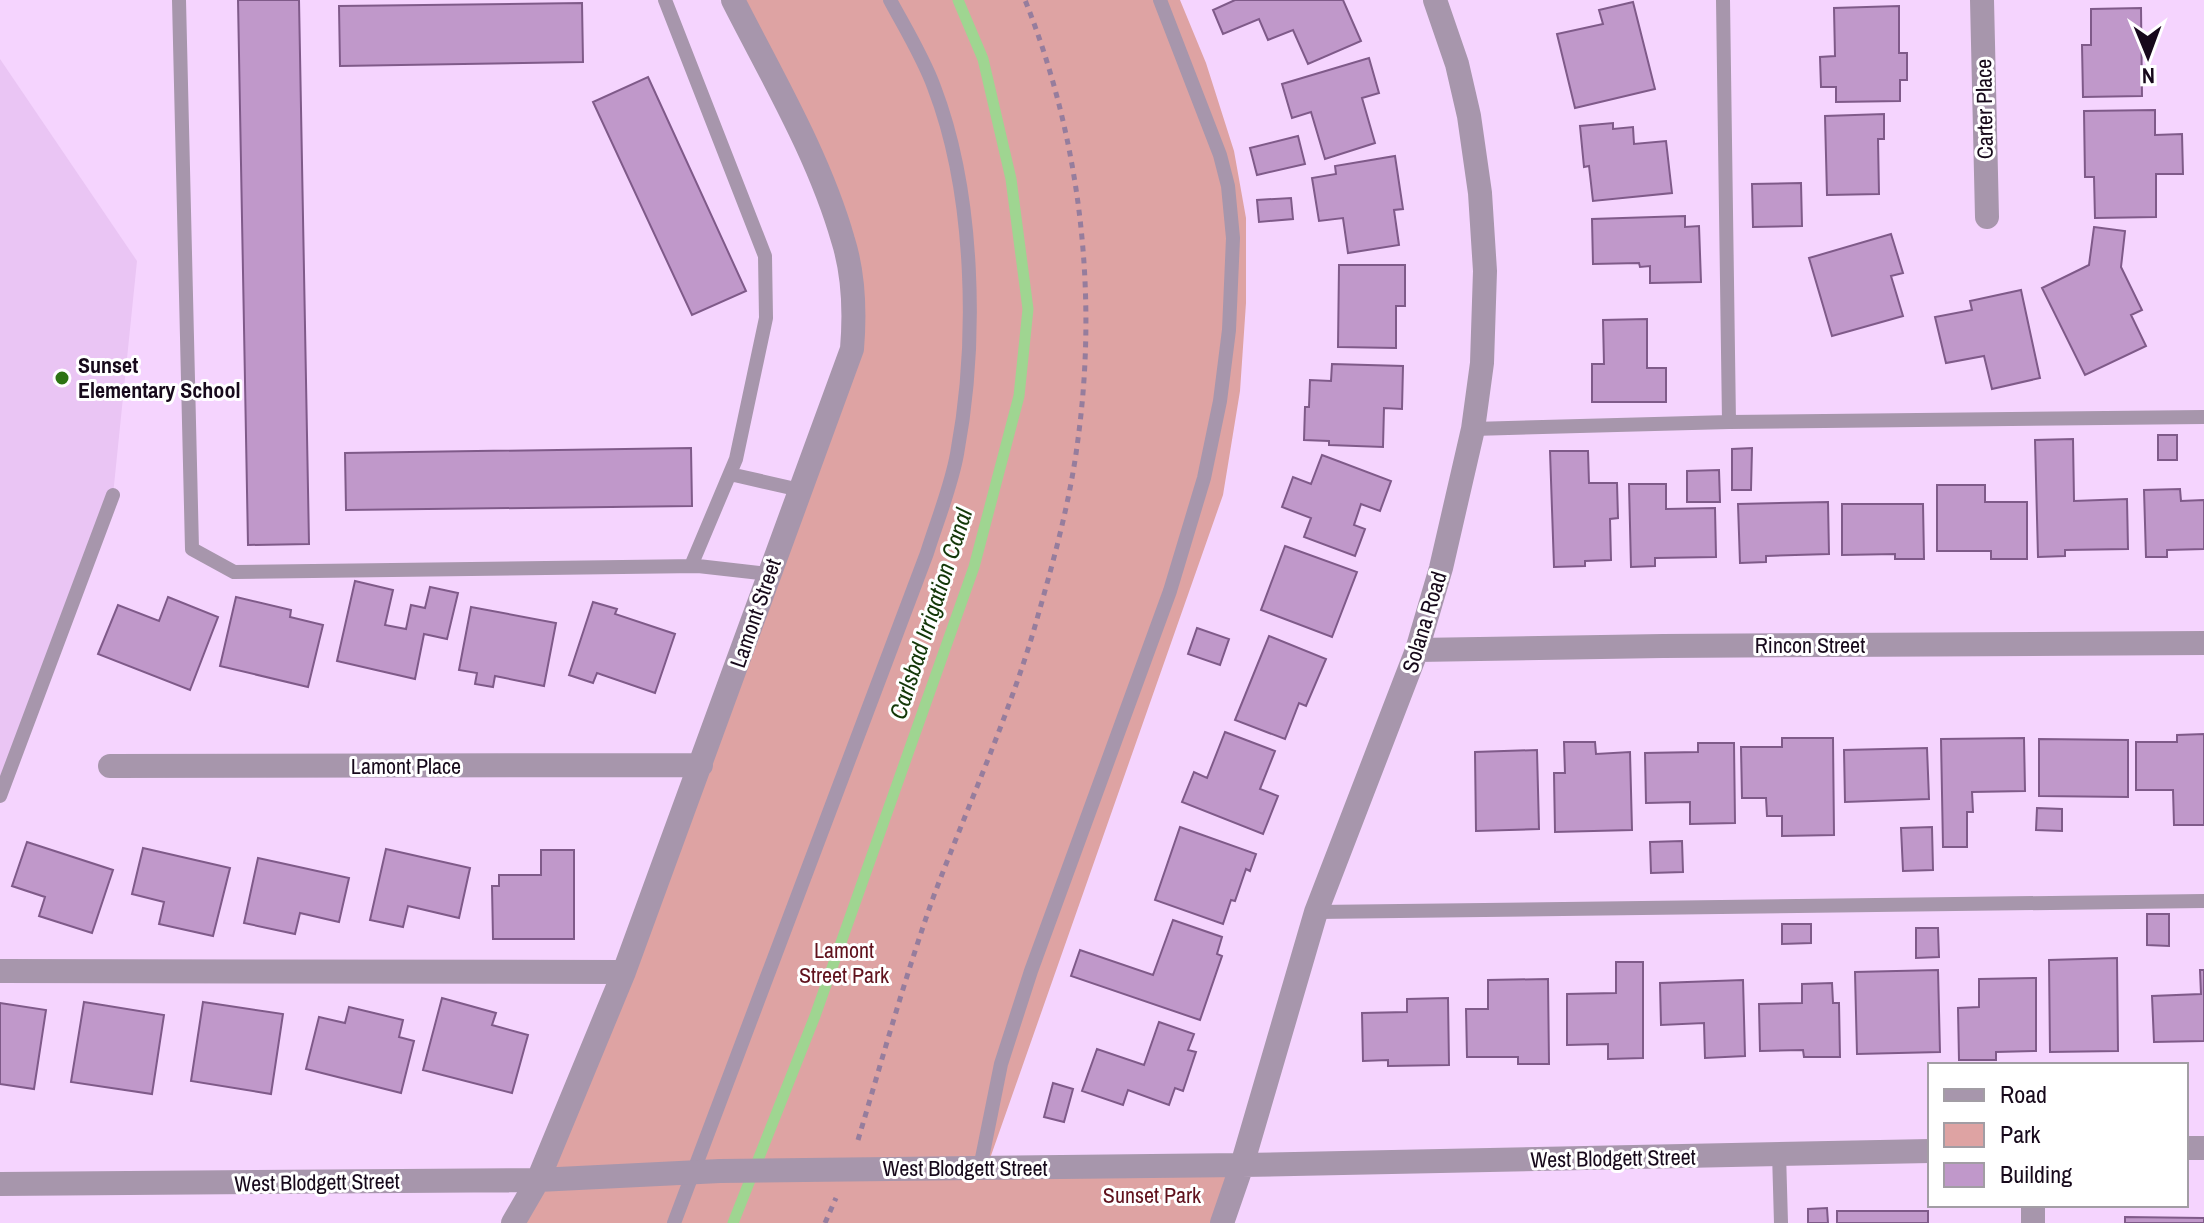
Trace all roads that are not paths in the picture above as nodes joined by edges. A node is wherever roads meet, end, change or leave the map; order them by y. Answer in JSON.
{"nodes":[{"id":1,"x":179,"y":0,"type":"edge"},
{"id":2,"x":665,"y":0,"type":"edge"},
{"id":3,"x":733,"y":0,"type":"edge"},
{"id":4,"x":890,"y":0,"type":"edge"},
{"id":5,"x":1160,"y":0,"type":"edge"},
{"id":6,"x":1435,"y":0,"type":"edge"},
{"id":7,"x":1723,"y":0,"type":"edge"},
{"id":8,"x":1982,"y":0,"type":"edge"},
{"id":9,"x":1987,"y":217,"type":"dead end"},
{"id":10,"x":2204,"y":417,"type":"edge"},
{"id":11,"x":1729,"y":422,"type":"junction"},
{"id":12,"x":1473,"y":429,"type":"junction"},
{"id":13,"x":730,"y":474,"type":"junction"},
{"id":14,"x":800,"y":490,"type":"junction"},
{"id":15,"x":113,"y":495,"type":"dead end"},
{"id":16,"x":691,"y":566,"type":"junction"},
{"id":17,"x":769,"y":574,"type":"junction"},
{"id":18,"x":2204,"y":643,"type":"edge"},
{"id":19,"x":1417,"y":650,"type":"junction"},
{"id":20,"x":701,"y":765,"type":"junction"},
{"id":21,"x":110,"y":766,"type":"dead end"},
{"id":22,"x":0,"y":796,"type":"edge"},
{"id":23,"x":2204,"y":901,"type":"edge"},
{"id":24,"x":1316,"y":912,"type":"junction"},
{"id":25,"x":0,"y":971,"type":"edge"},
{"id":26,"x":624,"y":972,"type":"junction"},
{"id":27,"x":1928,"y":1151,"type":"edge"},
{"id":28,"x":1779,"y":1153,"type":"junction"},
{"id":29,"x":1242,"y":1165,"type":"junction"},
{"id":30,"x":980,"y":1168,"type":"junction"},
{"id":31,"x":694,"y":1172,"type":"junction"},
{"id":32,"x":538,"y":1180,"type":"junction"},
{"id":33,"x":0,"y":1184,"type":"edge"},
{"id":34,"x":513,"y":1223,"type":"edge"},
{"id":35,"x":674,"y":1223,"type":"edge"},
{"id":36,"x":1222,"y":1223,"type":"edge"},
{"id":37,"x":1781,"y":1223,"type":"edge"}],
"edges":[{"from":1,"to":16,"type":"lane"},
{"from":2,"to":13,"type":"lane"},
{"from":3,"to":14,"type":"street","name":"Lamont Street"},
{"from":4,"to":31,"type":"lane"},
{"from":5,"to":30,"type":"lane"},
{"from":6,"to":12,"type":"street","name":"Solana Road"},
{"from":7,"to":11,"type":"lane"},
{"from":8,"to":9,"type":"street","name":"Carter Place"},
{"from":10,"to":11,"type":"lane"},
{"from":11,"to":12,"type":"lane"},
{"from":12,"to":19,"type":"street","name":"Solana Road"},
{"from":13,"to":14,"type":"lane"},
{"from":13,"to":16,"type":"lane"},
{"from":14,"to":17,"type":"street","name":"Lamont Street"},
{"from":15,"to":22,"type":"lane"},
{"from":16,"to":17,"type":"lane"},
{"from":17,"to":20,"type":"street","name":"Lamont Street"},
{"from":18,"to":19,"type":"street","name":"Rincon Street"},
{"from":19,"to":24,"type":"street","name":"Solana Road"},
{"from":20,"to":21,"type":"street","name":"Lamont Place"},
{"from":20,"to":26,"type":"street","name":"Lamont Street"},
{"from":23,"to":24,"type":"lane"},
{"from":24,"to":29,"type":"street","name":"Solana Road"},
{"from":25,"to":26,"type":"street"},
{"from":26,"to":32,"type":"street","name":"Lamont Street"},
{"from":27,"to":28,"type":"street","name":"West Blodgett Street"},
{"from":28,"to":29,"type":"street","name":"West Blodgett Street"},
{"from":28,"to":37,"type":"lane"},
{"from":29,"to":30,"type":"street","name":"West Blodgett Street"},
{"from":29,"to":36,"type":"street","name":"Solana Road"},
{"from":30,"to":31,"type":"street","name":"West Blodgett Street"},
{"from":31,"to":32,"type":"street","name":"West Blodgett Street"},
{"from":31,"to":35,"type":"lane"},
{"from":32,"to":33,"type":"street","name":"West Blodgett Street"},
{"from":32,"to":34,"type":"street","name":"Lamont Street"}]}
